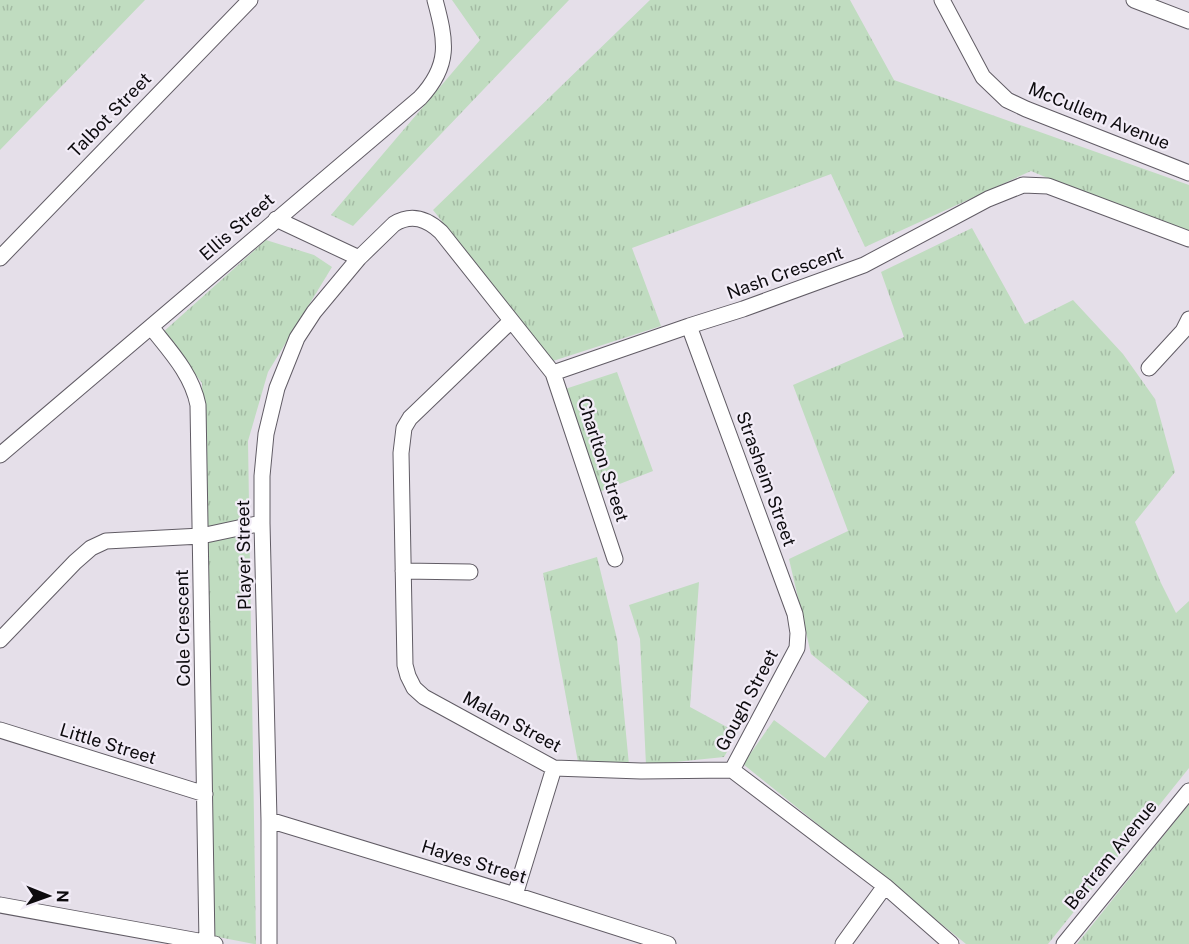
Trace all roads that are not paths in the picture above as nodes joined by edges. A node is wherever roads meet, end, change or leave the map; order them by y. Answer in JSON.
{"nodes":[{"id":1,"x":250,"y":0,"type":"edge"},
{"id":2,"x":435,"y":0,"type":"edge"},
{"id":3,"x":942,"y":0,"type":"edge"},
{"id":4,"x":1142,"y":2,"type":"edge"},
{"id":5,"x":1189,"y":21,"type":"edge"},
{"id":6,"x":1189,"y":173,"type":"edge"},
{"id":7,"x":276,"y":219,"type":"junction"},
{"id":8,"x":1189,"y":239,"type":"edge"},
{"id":9,"x":0,"y":258,"type":"edge"},
{"id":10,"x":359,"y":258,"type":"junction"},
{"id":11,"x":1189,"y":319,"type":"edge"},
{"id":12,"x":511,"y":321,"type":"junction"},
{"id":13,"x":688,"y":326,"type":"junction"},
{"id":14,"x":151,"y":327,"type":"junction"},
{"id":15,"x":1149,"y":368,"type":"dead end"},
{"id":16,"x":554,"y":373,"type":"junction"},
{"id":17,"x":0,"y":456,"type":"edge"},
{"id":18,"x":262,"y":523,"type":"junction"},
{"id":19,"x":201,"y":536,"type":"junction"},
{"id":20,"x":615,"y":559,"type":"dead end"},
{"id":21,"x":404,"y":571,"type":"junction"},
{"id":22,"x":470,"y":572,"type":"dead end"},
{"id":23,"x":0,"y":640,"type":"edge"},
{"id":24,"x":797,"y":648,"type":"joint"},
{"id":25,"x":0,"y":730,"type":"edge"},
{"id":26,"x":554,"y":768,"type":"junction"},
{"id":27,"x":732,"y":770,"type":"junction"},
{"id":28,"x":1189,"y":791,"type":"edge"},
{"id":29,"x":205,"y":794,"type":"junction"},
{"id":30,"x":269,"y":820,"type":"junction"},
{"id":31,"x":885,"y":886,"type":"junction"},
{"id":32,"x":515,"y":895,"type":"junction"},
{"id":33,"x":0,"y":905,"type":"edge"},
{"id":34,"x":211,"y":943,"type":"edge"},
{"id":35,"x":269,"y":944,"type":"edge"},
{"id":36,"x":668,"y":944,"type":"edge"},
{"id":37,"x":843,"y":944,"type":"edge"},
{"id":38,"x":951,"y":944,"type":"edge"},
{"id":39,"x":1064,"y":944,"type":"edge"}],
"edges":[{"from":1,"to":9,"type":"street","name":"Talbot Street"},
{"from":2,"to":7,"type":"street","name":"Ellis Street"},
{"from":3,"to":6,"type":"street","name":"McCullem Avenue"},
{"from":4,"to":5,"type":"street"},
{"from":7,"to":10,"type":"street"},
{"from":7,"to":14,"type":"street","name":"Ellis Street"},
{"from":8,"to":13,"type":"street","name":"Nash Crescent"},
{"from":10,"to":12,"type":"street","name":"Player Street"},
{"from":10,"to":18,"type":"street","name":"Player Street"},
{"from":11,"to":15,"type":"street"},
{"from":12,"to":16,"type":"street"},
{"from":12,"to":21,"type":"street","name":"Malan Street"},
{"from":13,"to":16,"type":"street","name":"Nash Crescent"},
{"from":13,"to":24,"type":"street","name":"Strasheim Street"},
{"from":14,"to":17,"type":"street","name":"Ellis Street"},
{"from":14,"to":19,"type":"street","name":"Cole Crescent"},
{"from":16,"to":20,"type":"street","name":"Charlton Street"},
{"from":18,"to":19,"type":"street"},
{"from":18,"to":30,"type":"street","name":"Player Street"},
{"from":19,"to":23,"type":"street"},
{"from":19,"to":29,"type":"street","name":"Cole Crescent"},
{"from":21,"to":22,"type":"street"},
{"from":21,"to":26,"type":"street","name":"Malan Street"},
{"from":24,"to":27,"type":"street","name":"Gough Street"},
{"from":25,"to":29,"type":"street","name":"Little Street"},
{"from":26,"to":27,"type":"street","name":"Malan Street"},
{"from":26,"to":32,"type":"street"},
{"from":27,"to":31,"type":"street"},
{"from":28,"to":39,"type":"street","name":"Bertram Avenue"},
{"from":29,"to":34,"type":"street","name":"Cole Crescent"},
{"from":30,"to":32,"type":"street","name":"Hayes Street"},
{"from":30,"to":35,"type":"street","name":"Player Street"},
{"from":31,"to":37,"type":"street"},
{"from":31,"to":38,"type":"street"},
{"from":32,"to":36,"type":"street","name":"Hayes Street"},
{"from":33,"to":34,"type":"street","name":"Cole Crescent"}]}
